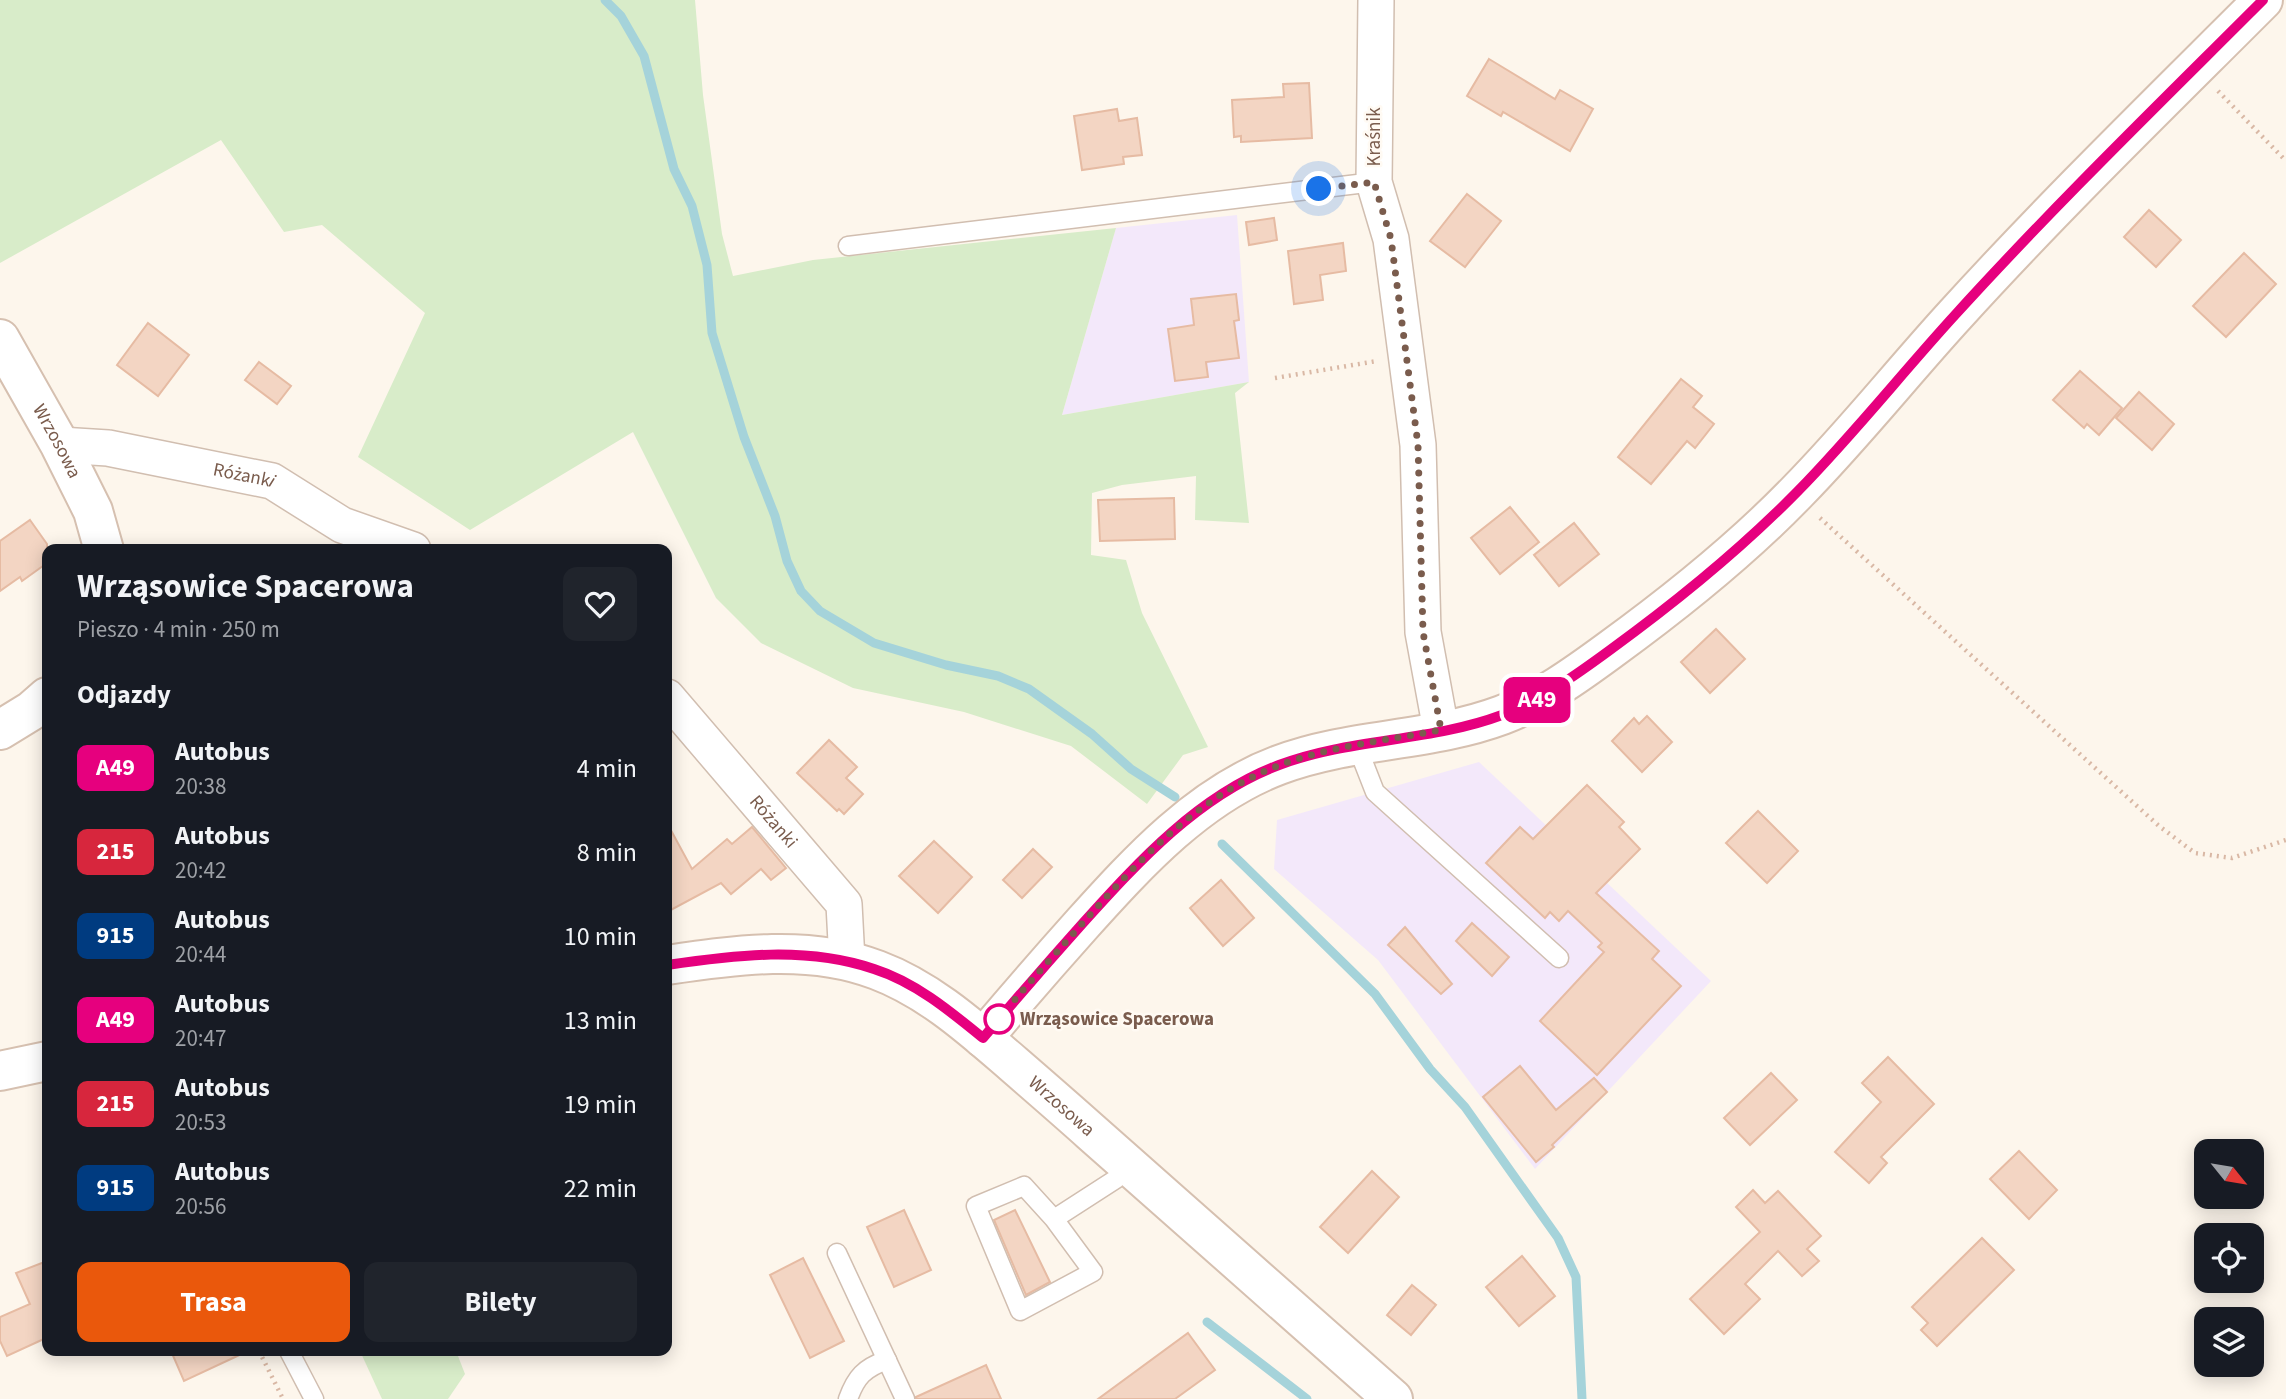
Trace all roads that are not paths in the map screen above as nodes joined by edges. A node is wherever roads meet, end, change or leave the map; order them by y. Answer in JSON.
{"nodes":[{"id":1,"x":1376,"y":0,"type":"edge"},
{"id":2,"x":2263,"y":0,"type":"edge"},
{"id":3,"x":1374,"y":182,"type":"junction"},
{"id":4,"x":848,"y":246,"type":"dead end"},
{"id":5,"x":0,"y":339,"type":"edge"},
{"id":6,"x":60,"y":445,"type":"junction"},
{"id":7,"x":102,"y":544,"type":"edge"},
{"id":8,"x":396,"y":544,"type":"edge"},
{"id":9,"x":42,"y":702,"type":"edge"},
{"id":10,"x":672,"y":703,"type":"edge"},
{"id":11,"x":0,"y":730,"type":"edge"},
{"id":12,"x":1441,"y":730,"type":"junction"},
{"id":13,"x":1357,"y":746,"type":"junction"},
{"id":14,"x":1559,"y":958,"type":"dead end"},
{"id":15,"x":847,"y":961,"type":"junction"},
{"id":16,"x":672,"y":964,"type":"edge"},
{"id":17,"x":983,"y":1038,"type":"junction"},
{"id":18,"x":42,"y":1062,"type":"edge"},
{"id":19,"x":0,"y":1071,"type":"edge"},
{"id":20,"x":1128,"y":1164,"type":"junction"},
{"id":21,"x":1054,"y":1219,"type":"junction"},
{"id":22,"x":836,"y":1253,"type":"dead end"},
{"id":23,"x":292,"y":1356,"type":"edge"},
{"id":24,"x":887,"y":1360,"type":"junction"},
{"id":25,"x":314,"y":1399,"type":"edge"},
{"id":26,"x":848,"y":1399,"type":"edge"},
{"id":27,"x":905,"y":1399,"type":"edge"},
{"id":28,"x":1393,"y":1399,"type":"edge"}],
"edges":[{"from":1,"to":3,"type":"street","name":"Kraśnik"},
{"from":2,"to":12,"type":"street"},
{"from":3,"to":4,"type":"lane"},
{"from":3,"to":12,"type":"street","name":"Kraśnik"},
{"from":5,"to":6,"type":"street","name":"Wrzosowa"},
{"from":6,"to":7,"type":"street","name":"Wrzosowa"},
{"from":6,"to":8,"type":"street","name":"Różanki"},
{"from":9,"to":11,"type":"street"},
{"from":10,"to":15,"type":"street","name":"Różanki"},
{"from":12,"to":13,"type":"street"},
{"from":13,"to":14,"type":"lane"},
{"from":13,"to":17,"type":"street"},
{"from":15,"to":16,"type":"street","name":"Wrzosowa"},
{"from":15,"to":17,"type":"street","name":"Wrzosowa"},
{"from":17,"to":20,"type":"street","name":"Wrzosowa"},
{"from":18,"to":19,"type":"street"},
{"from":20,"to":21,"type":"lane"},
{"from":20,"to":28,"type":"street","name":"Wrzosowa"},
{"from":21,"to":21,"type":"lane"},
{"from":22,"to":24,"type":"lane"},
{"from":23,"to":25,"type":"lane"},
{"from":24,"to":26,"type":"lane"},
{"from":24,"to":27,"type":"lane"}]}
